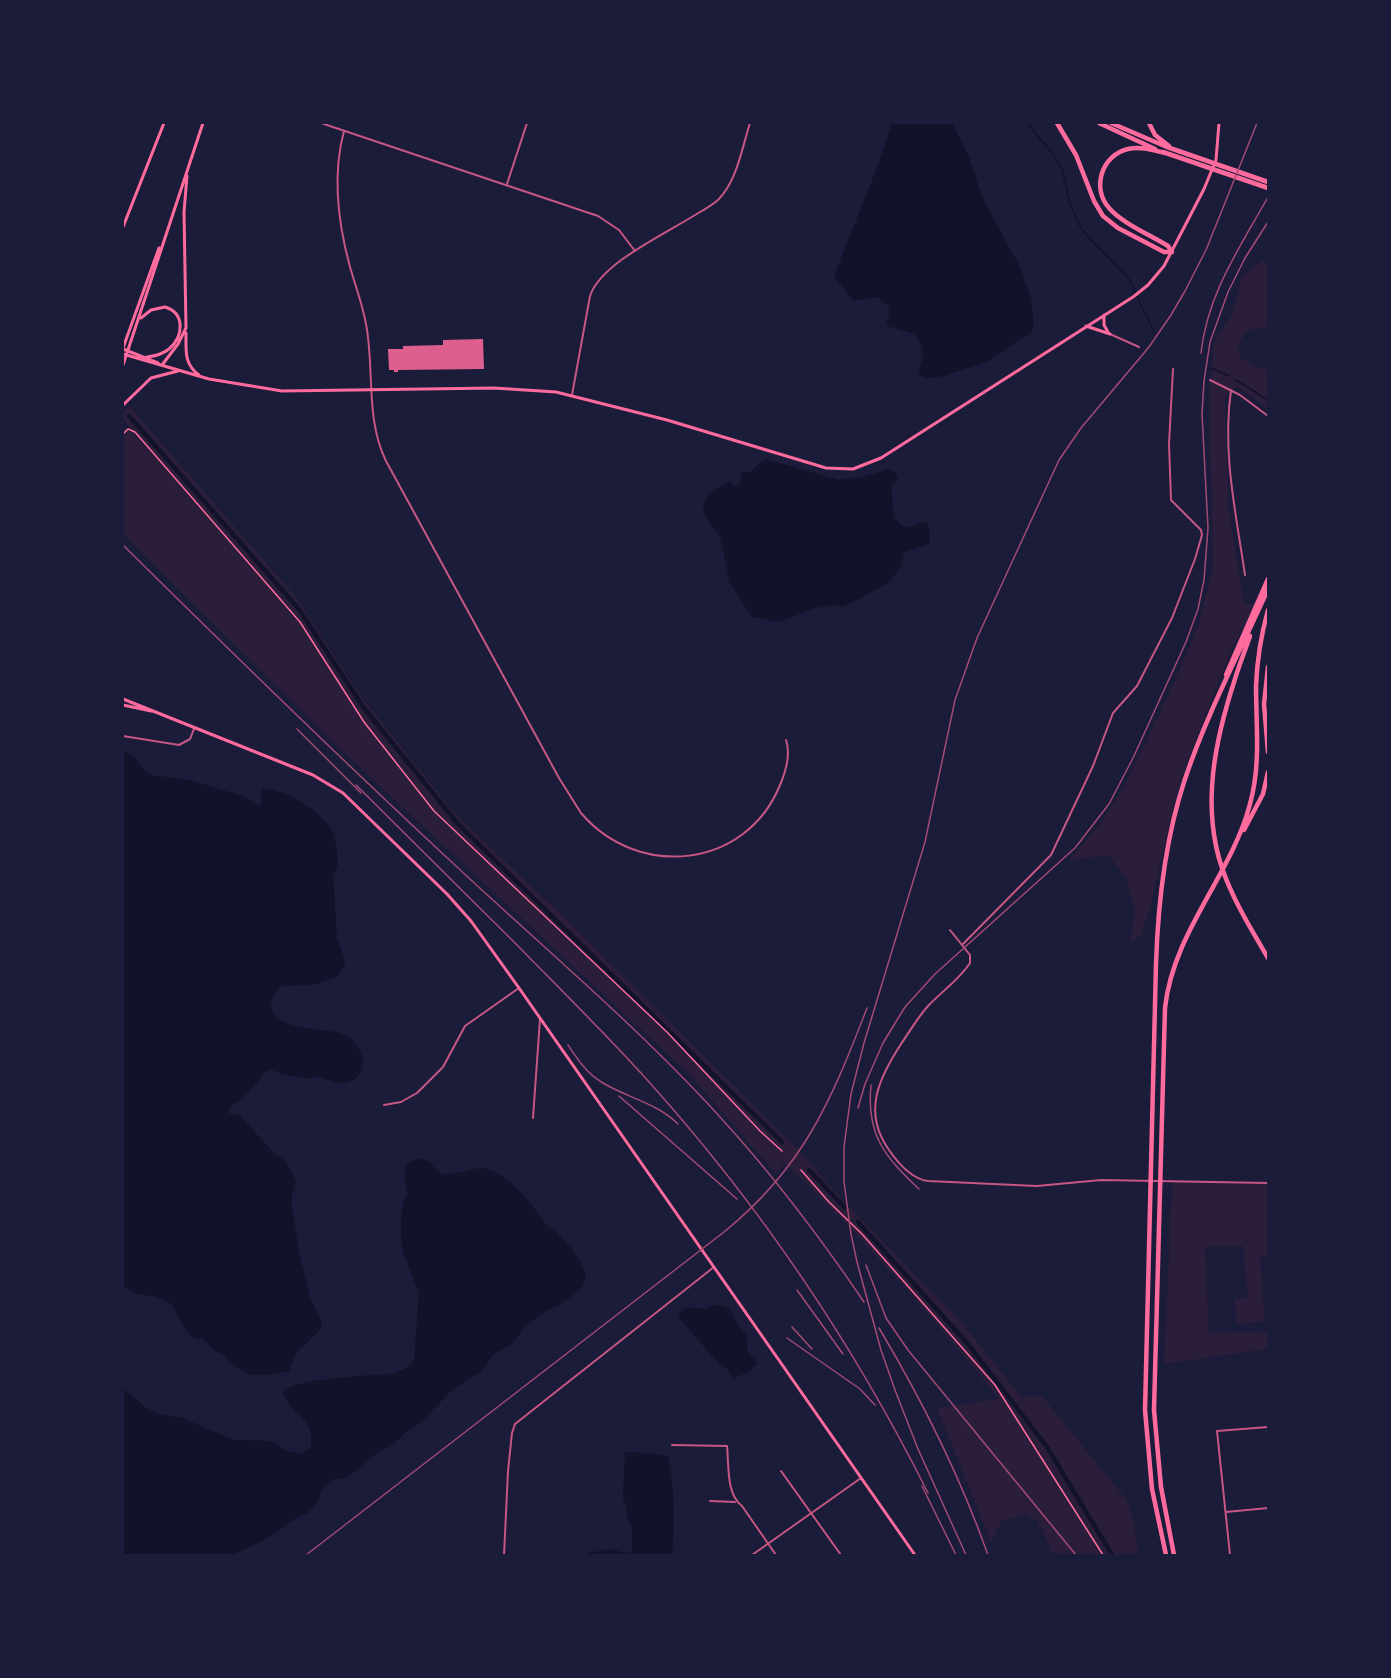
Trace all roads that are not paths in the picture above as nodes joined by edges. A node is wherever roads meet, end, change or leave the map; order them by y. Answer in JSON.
{"nodes":[{"id":1,"x":164,"y":123,"type":"edge"},
{"id":2,"x":203,"y":123,"type":"edge"},
{"id":3,"x":321,"y":123,"type":"edge"},
{"id":4,"x":527,"y":123,"type":"edge"},
{"id":5,"x":750,"y":123,"type":"edge"},
{"id":6,"x":1057,"y":123,"type":"edge"},
{"id":7,"x":1099,"y":123,"type":"edge"},
{"id":8,"x":1111,"y":123,"type":"edge"},
{"id":9,"x":1149,"y":123,"type":"edge"},
{"id":10,"x":1219,"y":123,"type":"edge"},
{"id":11,"x":344,"y":131,"type":"junction"},
{"id":12,"x":1165,"y":153,"type":"junction"},
{"id":13,"x":1181,"y":153,"type":"junction"},
{"id":14,"x":1197,"y":161,"type":"junction"},
{"id":15,"x":189,"y":165,"type":"junction"},
{"id":16,"x":1268,"y":182,"type":"edge"},
{"id":17,"x":507,"y":184,"type":"junction"},
{"id":18,"x":1268,"y":188,"type":"edge"},
{"id":19,"x":123,"y":227,"type":"edge"},
{"id":20,"x":168,"y":227,"type":"junction"},
{"id":21,"x":635,"y":251,"type":"junction"},
{"id":22,"x":1172,"y":252,"type":"junction"},
{"id":23,"x":1104,"y":315,"type":"junction"},
{"id":24,"x":137,"y":325,"type":"junction"},
{"id":25,"x":1086,"y":326,"type":"junction"},
{"id":26,"x":186,"y":328,"type":"junction"},
{"id":27,"x":1110,"y":334,"type":"junction"},
{"id":28,"x":1139,"y":347,"type":"dead end"},
{"id":29,"x":123,"y":350,"type":"edge"},
{"id":30,"x":147,"y":357,"type":"junction"},
{"id":31,"x":123,"y":365,"type":"edge"},
{"id":32,"x":162,"y":365,"type":"junction"},
{"id":33,"x":1173,"y":369,"type":"dead end"},
{"id":34,"x":182,"y":371,"type":"junction"},
{"id":35,"x":204,"y":378,"type":"junction"},
{"id":36,"x":1210,"y":380,"type":"dead end"},
{"id":37,"x":1231,"y":390,"type":"junction"},
{"id":38,"x":371,"y":391,"type":"junction"},
{"id":39,"x":572,"y":395,"type":"junction"},
{"id":40,"x":123,"y":405,"type":"edge"},
{"id":41,"x":1268,"y":416,"type":"edge"},
{"id":42,"x":1245,"y":575,"type":"dead end"},
{"id":43,"x":1268,"y":579,"type":"edge"},
{"id":44,"x":1268,"y":590,"type":"edge"},
{"id":45,"x":1268,"y":610,"type":"edge"},
{"id":46,"x":1254,"y":622,"type":"junction"},
{"id":47,"x":1268,"y":667,"type":"edge"},
{"id":48,"x":123,"y":699,"type":"edge"},
{"id":49,"x":123,"y":705,"type":"edge"},
{"id":50,"x":157,"y":712,"type":"junction"},
{"id":51,"x":1206,"y":724,"type":"junction"},
{"id":52,"x":195,"y":727,"type":"junction"},
{"id":53,"x":123,"y":736,"type":"edge"},
{"id":54,"x":786,"y":741,"type":"dead end"},
{"id":55,"x":1268,"y":752,"type":"edge"},
{"id":56,"x":1268,"y":772,"type":"edge"},
{"id":57,"x":1229,"y":856,"type":"junction"},
{"id":58,"x":950,"y":930,"type":"dead end"},
{"id":59,"x":962,"y":945,"type":"junction"},
{"id":60,"x":1268,"y":958,"type":"edge"},
{"id":61,"x":519,"y":988,"type":"junction"},
{"id":62,"x":540,"y":1019,"type":"junction"},
{"id":63,"x":384,"y":1105,"type":"dead end"},
{"id":64,"x":533,"y":1118,"type":"dead end"},
{"id":65,"x":1268,"y":1183,"type":"edge"},
{"id":66,"x":714,"y":1267,"type":"junction"},
{"id":67,"x":1268,"y":1426,"type":"edge"},
{"id":68,"x":672,"y":1445,"type":"dead end"},
{"id":69,"x":781,"y":1471,"type":"dead end"},
{"id":70,"x":861,"y":1478,"type":"junction"},
{"id":71,"x":710,"y":1501,"type":"dead end"},
{"id":72,"x":735,"y":1502,"type":"junction"},
{"id":73,"x":1268,"y":1508,"type":"edge"},
{"id":74,"x":1225,"y":1512,"type":"junction"},
{"id":75,"x":811,"y":1513,"type":"junction"},
{"id":76,"x":768,"y":1544,"type":"junction"},
{"id":77,"x":504,"y":1555,"type":"edge"},
{"id":78,"x":752,"y":1555,"type":"edge"},
{"id":79,"x":776,"y":1555,"type":"edge"},
{"id":80,"x":841,"y":1555,"type":"edge"},
{"id":81,"x":915,"y":1555,"type":"edge"},
{"id":82,"x":1166,"y":1555,"type":"edge"},
{"id":83,"x":1174,"y":1555,"type":"edge"},
{"id":84,"x":1230,"y":1555,"type":"edge"}],
"edges":[{"from":1,"to":19,"type":"main road"},
{"from":2,"to":15,"type":"main road"},
{"from":3,"to":11,"type":"street"},
{"from":4,"to":17,"type":"street"},
{"from":5,"to":21,"type":"street"},
{"from":6,"to":22,"type":"highway"},
{"from":7,"to":12,"type":"highway"},
{"from":8,"to":13,"type":"highway"},
{"from":9,"to":13,"type":"highway"},
{"from":10,"to":22,"type":"main road"},
{"from":11,"to":17,"type":"street"},
{"from":11,"to":38,"type":"street"},
{"from":12,"to":14,"type":"highway"},
{"from":12,"to":22,"type":"highway"},
{"from":13,"to":14,"type":"highway"},
{"from":14,"to":16,"type":"highway"},
{"from":14,"to":18,"type":"highway"},
{"from":15,"to":20,"type":"main road"},
{"from":15,"to":26,"type":"main road"},
{"from":17,"to":21,"type":"street"},
{"from":20,"to":24,"type":"main road"},
{"from":20,"to":29,"type":"main road"},
{"from":21,"to":39,"type":"street"},
{"from":22,"to":23,"type":"main road"},
{"from":23,"to":25,"type":"main road"},
{"from":23,"to":27,"type":"main road"},
{"from":24,"to":30,"type":"main road"},
{"from":24,"to":31,"type":"main road"},
{"from":25,"to":27,"type":"main road"},
{"from":25,"to":39,"type":"main road"},
{"from":26,"to":32,"type":"main road"},
{"from":26,"to":35,"type":"main road"},
{"from":27,"to":28,"type":"street"},
{"from":29,"to":30,"type":"main road"},
{"from":29,"to":32,"type":"main road"},
{"from":30,"to":32,"type":"main road"},
{"from":32,"to":34,"type":"main road"},
{"from":33,"to":59,"type":"street"},
{"from":34,"to":35,"type":"main road"},
{"from":34,"to":40,"type":"main road"},
{"from":35,"to":38,"type":"main road"},
{"from":36,"to":37,"type":"street"},
{"from":37,"to":41,"type":"street"},
{"from":37,"to":42,"type":"street"},
{"from":38,"to":39,"type":"main road"},
{"from":38,"to":54,"type":"street"},
{"from":43,"to":51,"type":"highway"},
{"from":44,"to":46,"type":"highway"},
{"from":45,"to":57,"type":"highway"},
{"from":46,"to":51,"type":"highway"},
{"from":46,"to":60,"type":"highway"},
{"from":47,"to":55,"type":"highway"},
{"from":48,"to":50,"type":"main road"},
{"from":49,"to":50,"type":"main road"},
{"from":50,"to":52,"type":"main road"},
{"from":51,"to":82,"type":"highway"},
{"from":52,"to":53,"type":"street"},
{"from":52,"to":61,"type":"main road"},
{"from":56,"to":57,"type":"highway"},
{"from":57,"to":83,"type":"highway"},
{"from":58,"to":59,"type":"street"},
{"from":59,"to":65,"type":"street"},
{"from":61,"to":62,"type":"main road"},
{"from":61,"to":63,"type":"street"},
{"from":62,"to":64,"type":"street"},
{"from":62,"to":66,"type":"main road"},
{"from":66,"to":70,"type":"main road"},
{"from":66,"to":77,"type":"street"},
{"from":67,"to":74,"type":"street"},
{"from":68,"to":72,"type":"street"},
{"from":69,"to":75,"type":"street"},
{"from":70,"to":75,"type":"street"},
{"from":70,"to":81,"type":"main road"},
{"from":71,"to":72,"type":"street"},
{"from":72,"to":76,"type":"street"},
{"from":73,"to":74,"type":"street"},
{"from":74,"to":84,"type":"street"},
{"from":75,"to":76,"type":"street"},
{"from":75,"to":80,"type":"street"},
{"from":76,"to":78,"type":"street"},
{"from":76,"to":79,"type":"street"}]}
